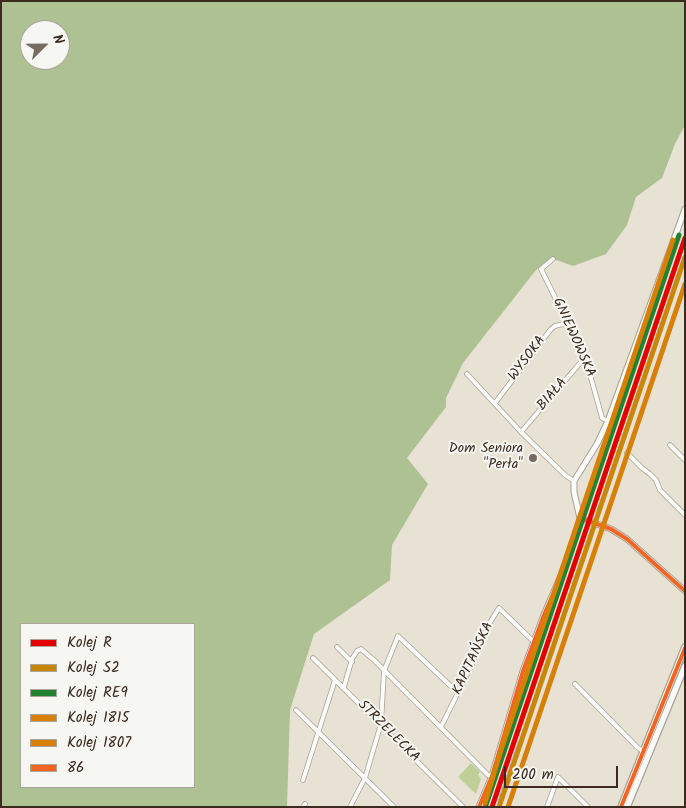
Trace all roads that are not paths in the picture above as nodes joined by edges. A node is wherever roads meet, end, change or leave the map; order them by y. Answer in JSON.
{"nodes":[{"id":1,"x":685,"y":209,"type":"edge"},
{"id":2,"x":553,"y":259,"type":"dead end"},
{"id":3,"x":568,"y":323,"type":"junction"},
{"id":4,"x":586,"y":360,"type":"junction"},
{"id":5,"x":467,"y":374,"type":"dead end"},
{"id":6,"x":495,"y":404,"type":"junction"},
{"id":7,"x":608,"y":421,"type":"junction"},
{"id":8,"x":521,"y":432,"type":"junction"},
{"id":9,"x":670,"y":445,"type":"dead end"},
{"id":10,"x":627,"y":453,"type":"dead end"},
{"id":11,"x":685,"y":460,"type":"edge"},
{"id":12,"x":574,"y":481,"type":"junction"},
{"id":13,"x":685,"y":516,"type":"edge"},
{"id":14,"x":580,"y":518,"type":"junction"},
{"id":15,"x":685,"y":592,"type":"edge"},
{"id":16,"x":534,"y":642,"type":"junction"},
{"id":17,"x":337,"y":647,"type":"dead end"},
{"id":18,"x":685,"y":647,"type":"edge"},
{"id":19,"x":313,"y":658,"type":"dead end"},
{"id":20,"x":352,"y":662,"type":"junction"},
{"id":21,"x":685,"y":666,"type":"edge"},
{"id":22,"x":384,"y":671,"type":"junction"},
{"id":23,"x":335,"y":680,"type":"junction"},
{"id":24,"x":575,"y":684,"type":"dead end"},
{"id":25,"x":344,"y":687,"type":"junction"},
{"id":26,"x":458,"y":694,"type":"junction"},
{"id":27,"x":296,"y":710,"type":"dead end"},
{"id":28,"x":380,"y":724,"type":"junction"},
{"id":29,"x":441,"y":727,"type":"junction"},
{"id":30,"x":318,"y":732,"type":"junction"},
{"id":31,"x":644,"y":751,"type":"junction"},
{"id":32,"x":492,"y":776,"type":"junction"},
{"id":33,"x":365,"y":778,"type":"junction"},
{"id":34,"x":303,"y":780,"type":"dead end"},
{"id":35,"x":350,"y":807,"type":"edge"},
{"id":36,"x":394,"y":807,"type":"edge"},
{"id":37,"x":463,"y":807,"type":"edge"},
{"id":38,"x":479,"y":807,"type":"edge"},
{"id":39,"x":546,"y":807,"type":"edge"},
{"id":40,"x":588,"y":807,"type":"edge"},
{"id":41,"x":621,"y":807,"type":"edge"},
{"id":42,"x":627,"y":807,"type":"edge"}],
"edges":[{"from":1,"to":7,"type":"street"},
{"from":2,"to":3,"type":"street","name":"GNIEWOWSKA"},
{"from":3,"to":4,"type":"street","name":"GNIEWOWSKA"},
{"from":3,"to":6,"type":"street","name":"WYSOKA"},
{"from":4,"to":7,"type":"street","name":"GNIEWOWSKA"},
{"from":4,"to":8,"type":"street","name":"BIAŁA"},
{"from":5,"to":6,"type":"street"},
{"from":6,"to":8,"type":"street"},
{"from":7,"to":12,"type":"street"},
{"from":8,"to":12,"type":"street"},
{"from":9,"to":11,"type":"street"},
{"from":10,"to":13,"type":"street"},
{"from":12,"to":14,"type":"street"},
{"from":14,"to":15,"type":"street"},
{"from":14,"to":16,"type":"street"},
{"from":16,"to":26,"type":"street","name":"KAPITAŃSKA"},
{"from":16,"to":32,"type":"street"},
{"from":17,"to":20,"type":"street"},
{"from":18,"to":31,"type":"main road"},
{"from":19,"to":23,"type":"street","name":"STRZELECKA"},
{"from":20,"to":22,"type":"street"},
{"from":20,"to":25,"type":"street"},
{"from":21,"to":42,"type":"main road"},
{"from":22,"to":26,"type":"street"},
{"from":22,"to":28,"type":"street"},
{"from":22,"to":29,"type":"street"},
{"from":23,"to":25,"type":"street","name":"STRZELECKA"},
{"from":23,"to":30,"type":"street"},
{"from":24,"to":31,"type":"street"},
{"from":25,"to":28,"type":"street","name":"STRZELECKA"},
{"from":26,"to":29,"type":"street","name":"KAPITAŃSKA"},
{"from":27,"to":30,"type":"street"},
{"from":28,"to":33,"type":"street"},
{"from":28,"to":37,"type":"street","name":"STRZELECKA"},
{"from":29,"to":32,"type":"street"},
{"from":30,"to":33,"type":"street"},
{"from":30,"to":34,"type":"street"},
{"from":31,"to":41,"type":"main road"},
{"from":32,"to":38,"type":"street"},
{"from":33,"to":35,"type":"street"},
{"from":33,"to":36,"type":"street"},
{"from":39,"to":40,"type":"street"}]}
